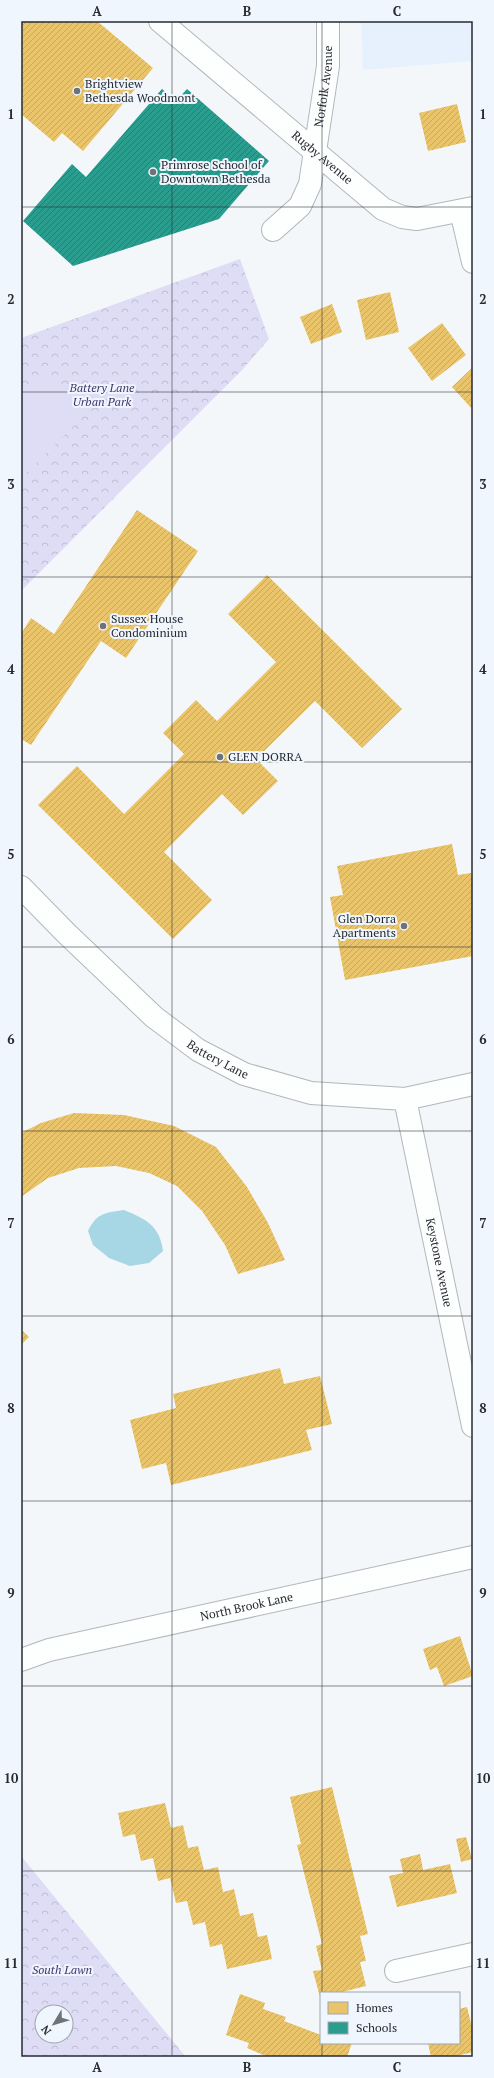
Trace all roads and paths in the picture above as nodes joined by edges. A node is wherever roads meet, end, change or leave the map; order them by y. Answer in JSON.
{"nodes":[{"id":1,"x":160,"y":21,"type":"edge"},
{"id":2,"x":328,"y":21,"type":"edge"},
{"id":3,"x":316,"y":151,"type":"junction"},
{"id":4,"x":467,"y":209,"type":"edge"},
{"id":5,"x":273,"y":230,"type":"dead end"},
{"id":6,"x":473,"y":262,"type":"edge"},
{"id":7,"x":21,"y":887,"type":"edge"},
{"id":8,"x":473,"y":1084,"type":"edge"},
{"id":9,"x":405,"y":1099,"type":"junction"},
{"id":10,"x":473,"y":1426,"type":"edge"},
{"id":11,"x":473,"y":1557,"type":"edge"},
{"id":12,"x":21,"y":1660,"type":"edge"},
{"id":13,"x":473,"y":1954,"type":"edge"},
{"id":14,"x":396,"y":1971,"type":"dead end"}],
"edges":[{"from":1,"to":3,"type":"street","name":"Rugby Avenue"},
{"from":2,"to":3,"type":"street","name":"Norfolk Avenue"},
{"from":3,"to":4,"type":"street","name":"Rugby Avenue"},
{"from":3,"to":5,"type":"street","name":"Norfolk Avenue"},
{"from":4,"to":6,"type":"street","name":"Rugby Avenue"},
{"from":7,"to":9,"type":"street","name":"Battery Lane"},
{"from":8,"to":9,"type":"street","name":"Battery Lane"},
{"from":9,"to":10,"type":"street","name":"Keystone Avenue"},
{"from":11,"to":12,"type":"street","name":"North Brook Lane"},
{"from":13,"to":14,"type":"street"}]}
